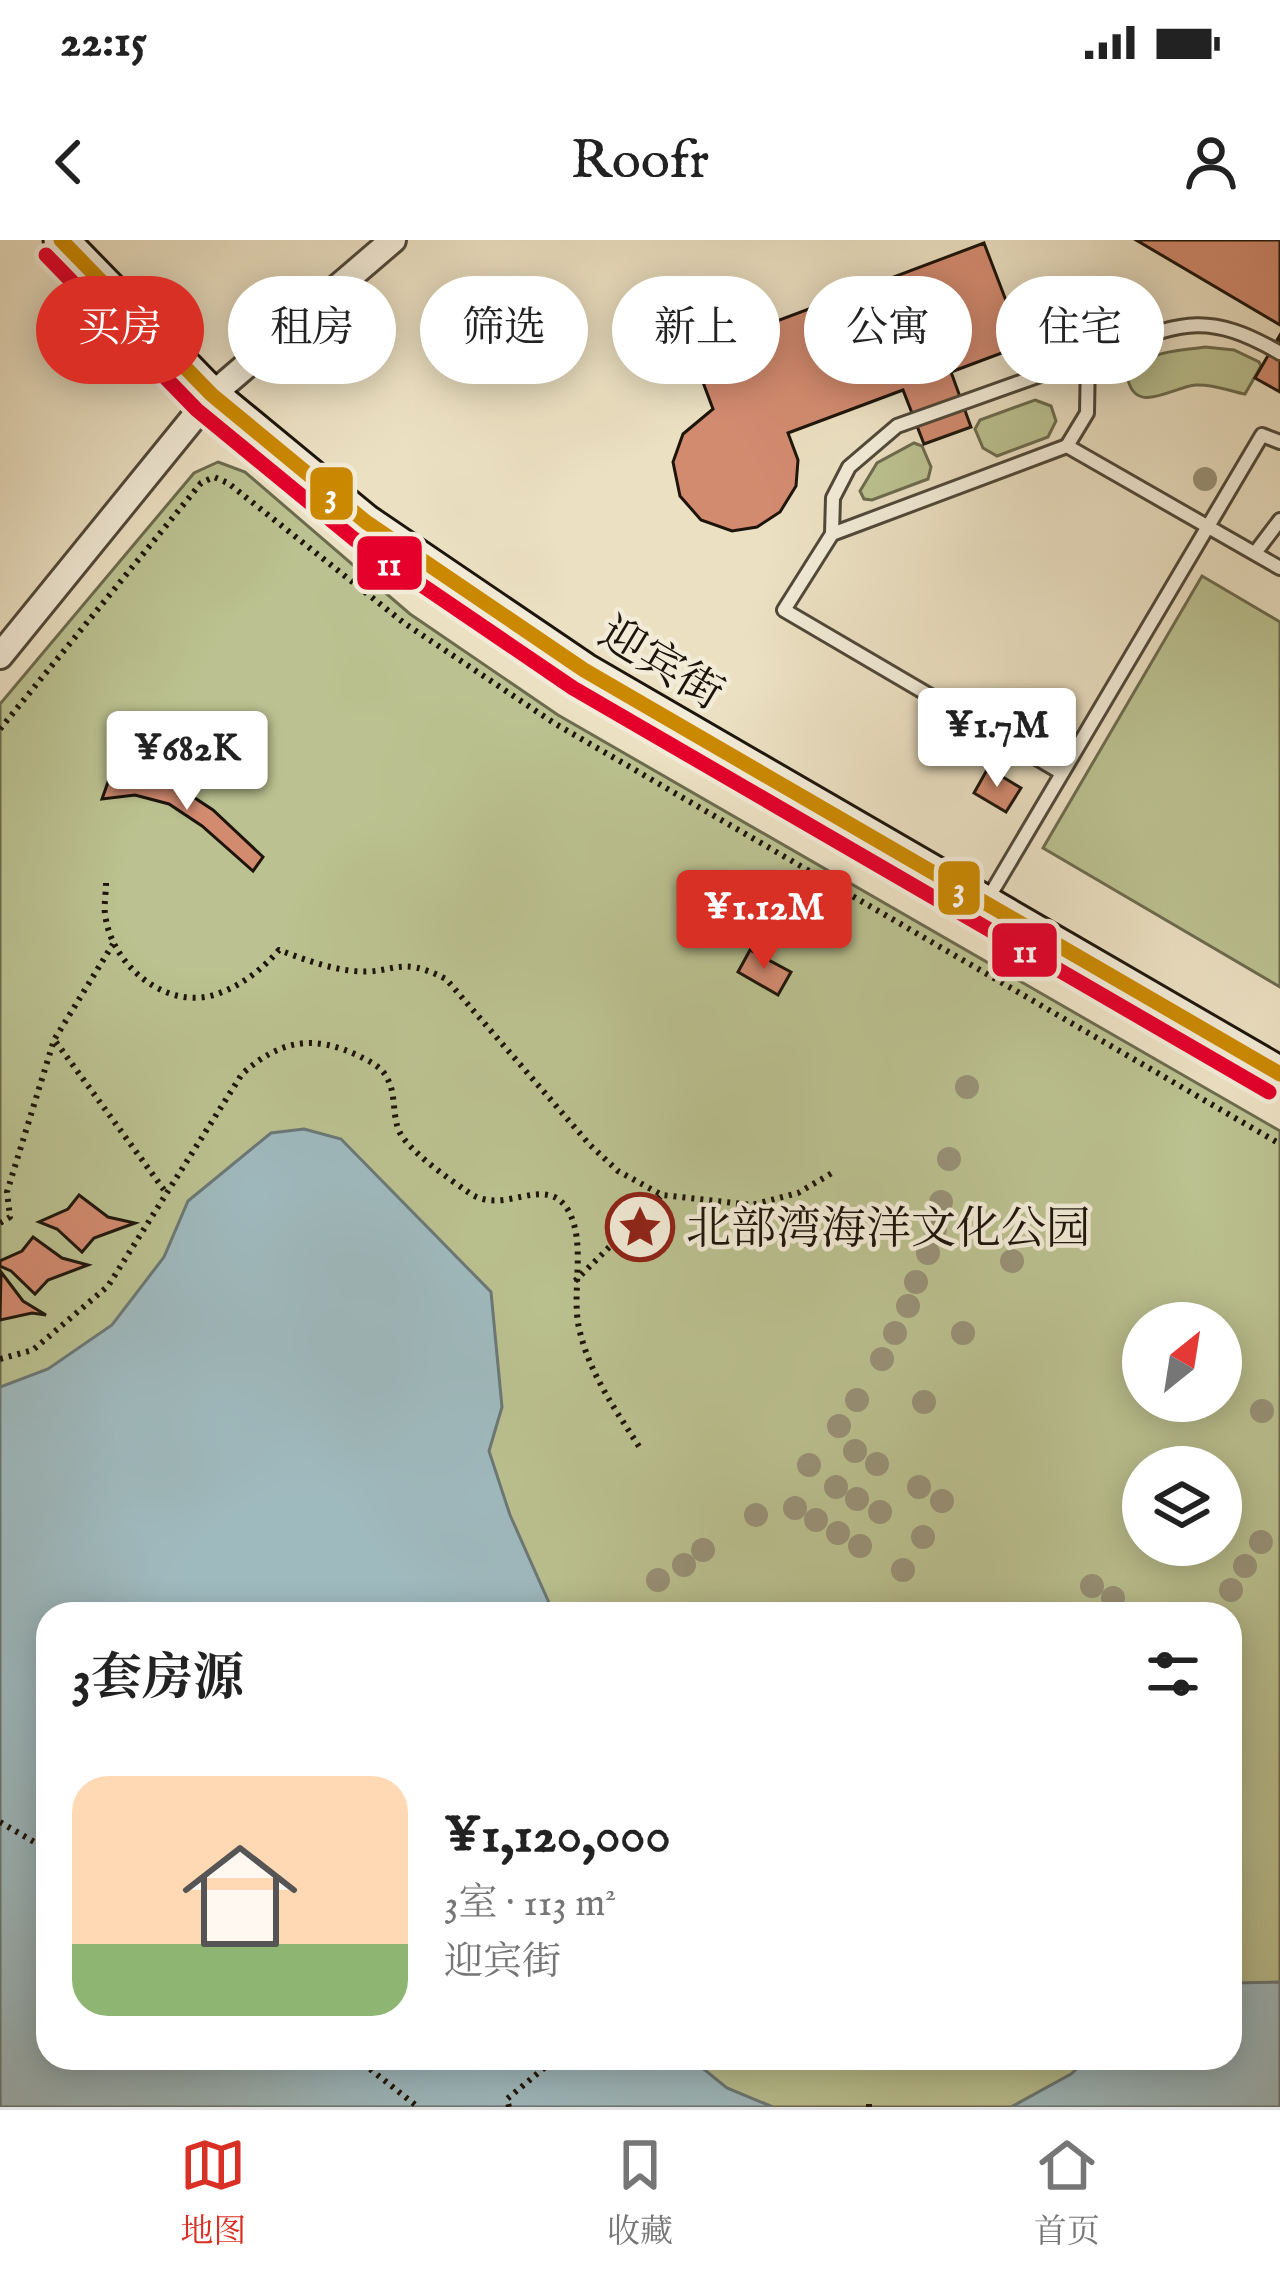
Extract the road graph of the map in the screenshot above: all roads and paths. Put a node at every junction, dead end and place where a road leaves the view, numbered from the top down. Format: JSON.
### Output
{"nodes":[{"id":1,"x":61,"y":240,"type":"edge"},
{"id":2,"x":393,"y":240,"type":"edge"},
{"id":3,"x":1164,"y":331,"type":"edge"},
{"id":4,"x":1280,"y":353,"type":"edge"},
{"id":5,"x":1015,"y":384,"type":"edge"},
{"id":6,"x":1088,"y":384,"type":"edge"},
{"id":7,"x":212,"y":394,"type":"junction"},
{"id":8,"x":1280,"y":442,"type":"edge"},
{"id":9,"x":1067,"y":446,"type":"junction"},
{"id":10,"x":1278,"y":521,"type":"edge"},
{"id":11,"x":1209,"y":526,"type":"junction"},
{"id":12,"x":832,"y":534,"type":"junction"},
{"id":13,"x":1256,"y":554,"type":"junction"},
{"id":14,"x":1280,"y":568,"type":"edge"},
{"id":15,"x":0,"y":656,"type":"edge"},
{"id":16,"x":0,"y":729,"type":"edge"},
{"id":17,"x":1062,"y":773,"type":"junction"},
{"id":18,"x":106,"y":883,"type":"dead end"},
{"id":19,"x":986,"y":903,"type":"junction"},
{"id":20,"x":113,"y":944,"type":"junction"},
{"id":21,"x":54,"y":1040,"type":"junction"},
{"id":22,"x":1280,"y":1074,"type":"edge"},
{"id":23,"x":1280,"y":1144,"type":"edge"},
{"id":24,"x":832,"y":1173,"type":"dead end"},
{"id":25,"x":167,"y":1194,"type":"junction"},
{"id":26,"x":662,"y":1195,"type":"junction"},
{"id":27,"x":0,"y":1223,"type":"edge"},
{"id":28,"x":574,"y":1281,"type":"junction"},
{"id":29,"x":0,"y":1358,"type":"edge"},
{"id":30,"x":642,"y":1451,"type":"dead end"},
{"id":31,"x":0,"y":1822,"type":"edge"},
{"id":32,"x":36,"y":1843,"type":"edge"},
{"id":33,"x":371,"y":2070,"type":"edge"},
{"id":34,"x":541,"y":2070,"type":"edge"},
{"id":35,"x":418,"y":2107,"type":"edge"},
{"id":36,"x":509,"y":2107,"type":"edge"}],
"edges":[{"from":1,"to":7,"type":"main road","name":"迎宾街"},
{"from":2,"to":7,"type":"street"},
{"from":3,"to":4,"type":"lane"},
{"from":5,"to":12,"type":"lane"},
{"from":6,"to":9,"type":"lane"},
{"from":7,"to":15,"type":"street"},
{"from":7,"to":19,"type":"main road","name":"迎宾街"},
{"from":8,"to":11,"type":"lane"},
{"from":9,"to":11,"type":"lane"},
{"from":9,"to":12,"type":"lane"},
{"from":10,"to":13,"type":"lane"},
{"from":11,"to":13,"type":"lane"},
{"from":11,"to":17,"type":"lane"},
{"from":12,"to":17,"type":"lane"},
{"from":13,"to":14,"type":"lane"},
{"from":16,"to":23,"type":"path"},
{"from":17,"to":19,"type":"lane"},
{"from":18,"to":20,"type":"path"},
{"from":19,"to":22,"type":"main road","name":"迎宾街"},
{"from":20,"to":21,"type":"path"},
{"from":20,"to":26,"type":"path"},
{"from":21,"to":25,"type":"path"},
{"from":21,"to":27,"type":"path"},
{"from":24,"to":26,"type":"path"},
{"from":25,"to":28,"type":"path"},
{"from":25,"to":29,"type":"path"},
{"from":26,"to":28,"type":"path"},
{"from":28,"to":30,"type":"path"},
{"from":31,"to":32,"type":"path"},
{"from":33,"to":35,"type":"path"},
{"from":34,"to":36,"type":"path"}]}
